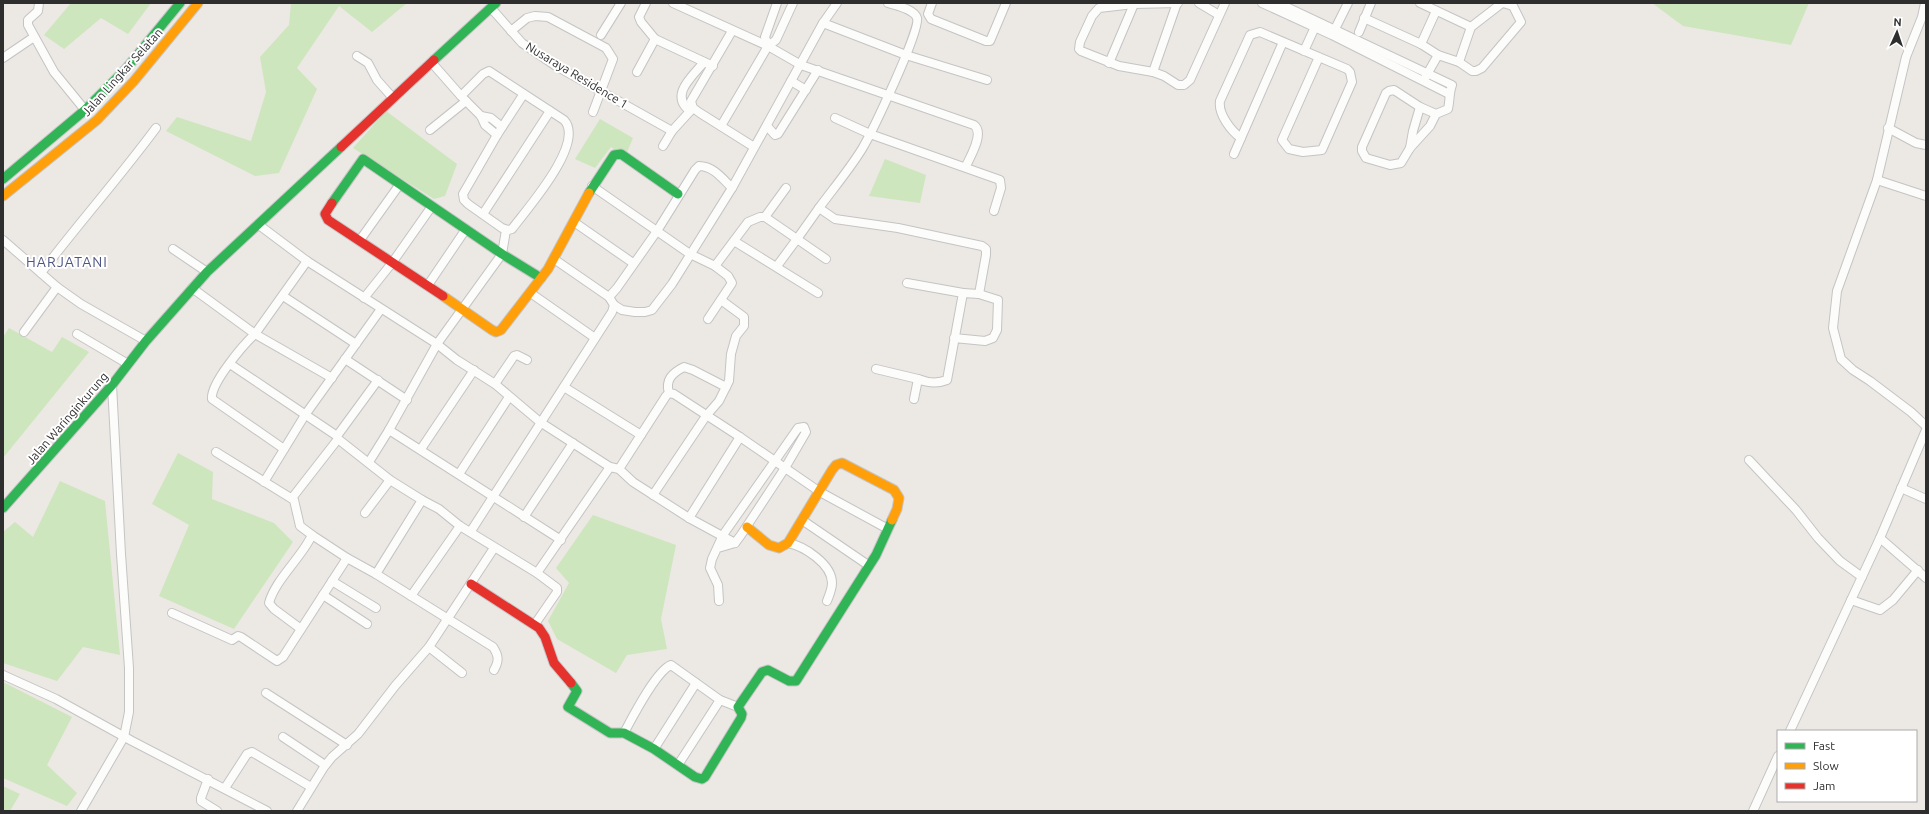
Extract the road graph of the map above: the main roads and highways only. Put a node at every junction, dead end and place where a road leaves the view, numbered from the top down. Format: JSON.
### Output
{"nodes":[{"id":1,"x":180,"y":3,"type":"edge"},
{"id":2,"x":198,"y":3,"type":"edge"},
{"id":3,"x":494,"y":6,"type":"edge"},
{"id":4,"x":3,"y":179,"type":"edge"},
{"id":5,"x":678,"y":194,"type":"road end"},
{"id":6,"x":3,"y":196,"type":"edge"},
{"id":7,"x":541,"y":278,"type":"junction"},
{"id":8,"x":3,"y":508,"type":"edge"},
{"id":9,"x":747,"y":527,"type":"road end"},
{"id":10,"x":471,"y":584,"type":"road end"}],
"edges":[{"from":1,"to":4,"type":"main road","name":"Jalan Lingkar Selatan"},
{"from":2,"to":6,"type":"main road","name":"Jalan Lingkar Selatan"},
{"from":3,"to":8,"type":"main road","name":"Jalan Waringinkurung"},
{"from":5,"to":7,"type":"main road"},
{"from":7,"to":7,"type":"main road"},
{"from":9,"to":10,"type":"main road"}]}
